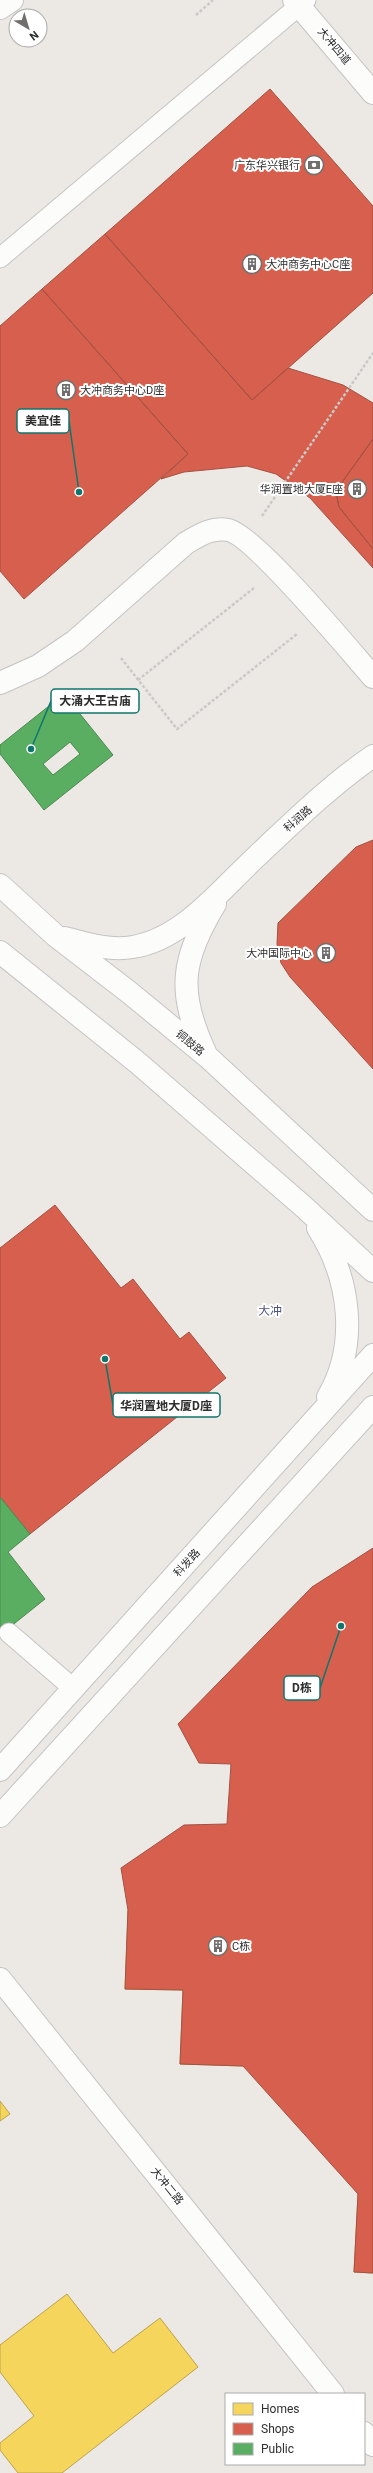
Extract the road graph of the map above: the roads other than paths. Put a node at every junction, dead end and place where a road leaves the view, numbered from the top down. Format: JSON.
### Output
{"nodes":[{"id":1,"x":12,"y":0,"type":"edge"},
{"id":2,"x":300,"y":2,"type":"edge"},
{"id":3,"x":0,"y":8,"type":"edge"},
{"id":4,"x":373,"y":93,"type":"edge"},
{"id":5,"x":0,"y":258,"type":"edge"},
{"id":6,"x":373,"y":677,"type":"edge"},
{"id":7,"x":0,"y":683,"type":"edge"},
{"id":8,"x":373,"y":756,"type":"edge"},
{"id":9,"x":0,"y":886,"type":"edge"},
{"id":10,"x":226,"y":886,"type":"junction"},
{"id":11,"x":56,"y":936,"type":"junction"},
{"id":12,"x":2,"y":957,"type":"edge"},
{"id":13,"x":208,"y":1058,"type":"junction"},
{"id":14,"x":341,"y":1180,"type":"junction"},
{"id":15,"x":373,"y":1194,"type":"edge"},
{"id":16,"x":304,"y":1207,"type":"junction"},
{"id":17,"x":373,"y":1210,"type":"edge"},
{"id":18,"x":373,"y":1271,"type":"edge"},
{"id":19,"x":373,"y":1355,"type":"edge"},
{"id":20,"x":373,"y":1407,"type":"edge"},
{"id":21,"x":366,"y":1419,"type":"edge"},
{"id":22,"x":313,"y":1422,"type":"junction"},
{"id":23,"x":9,"y":1634,"type":"dead end"},
{"id":24,"x":74,"y":1689,"type":"junction"},
{"id":25,"x":0,"y":1770,"type":"edge"},
{"id":26,"x":0,"y":1816,"type":"edge"},
{"id":27,"x":0,"y":1979,"type":"edge"},
{"id":28,"x":332,"y":2393,"type":"edge"},
{"id":29,"x":365,"y":2434,"type":"edge"},
{"id":30,"x":373,"y":2445,"type":"edge"}],
"edges":[{"from":1,"to":3,"type":"street"},
{"from":2,"to":4,"type":"street","name":"大冲四道"},
{"from":2,"to":5,"type":"lane"},
{"from":6,"to":7,"type":"street"},
{"from":8,"to":10,"type":"street","name":"科润路"},
{"from":9,"to":11,"type":"street","name":"铜鼓路"},
{"from":10,"to":11,"type":"street","name":"科润路"},
{"from":10,"to":13,"type":"street"},
{"from":11,"to":13,"type":"street","name":"铜鼓路"},
{"from":12,"to":16,"type":"street"},
{"from":13,"to":14,"type":"street","name":"铜鼓路"},
{"from":14,"to":15,"type":"street"},
{"from":14,"to":17,"type":"street","name":"铜鼓路"},
{"from":16,"to":18,"type":"street"},
{"from":16,"to":22,"type":"street"},
{"from":19,"to":22,"type":"street","name":"科发路"},
{"from":20,"to":21,"type":"street"},
{"from":21,"to":26,"type":"street"},
{"from":22,"to":24,"type":"street","name":"科发路"},
{"from":23,"to":24,"type":"lane"},
{"from":24,"to":25,"type":"street","name":"科发路"},
{"from":27,"to":28,"type":"street","name":"大冲二路"},
{"from":29,"to":30,"type":"street"}]}
